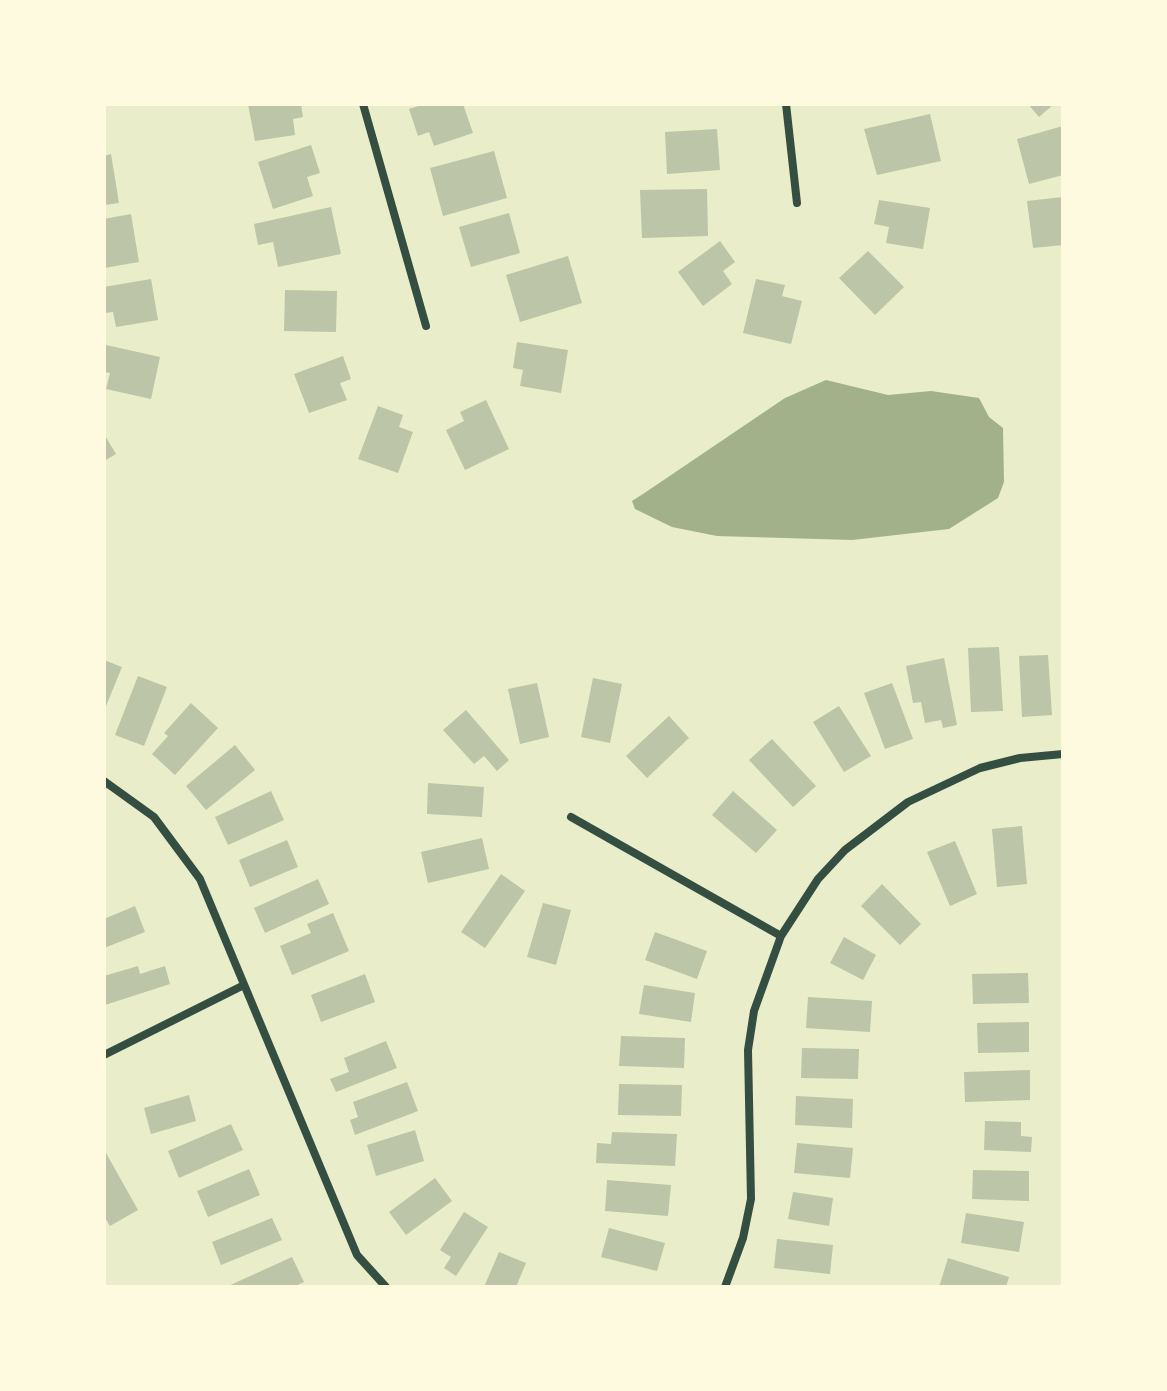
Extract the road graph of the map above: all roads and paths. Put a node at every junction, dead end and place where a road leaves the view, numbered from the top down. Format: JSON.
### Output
{"nodes":[{"id":1,"x":363,"y":104,"type":"edge"},
{"id":2,"x":786,"y":104,"type":"edge"},
{"id":3,"x":797,"y":203,"type":"dead end"},
{"id":4,"x":426,"y":326,"type":"dead end"},
{"id":5,"x":1063,"y":754,"type":"edge"},
{"id":6,"x":104,"y":781,"type":"edge"},
{"id":7,"x":571,"y":817,"type":"dead end"},
{"id":8,"x":781,"y":936,"type":"junction"},
{"id":9,"x":244,"y":985,"type":"junction"},
{"id":10,"x":104,"y":1055,"type":"edge"},
{"id":11,"x":386,"y":1287,"type":"edge"},
{"id":12,"x":725,"y":1287,"type":"edge"}],
"edges":[{"from":1,"to":4,"type":"street"},
{"from":2,"to":3,"type":"street"},
{"from":5,"to":8,"type":"street"},
{"from":6,"to":9,"type":"street"},
{"from":7,"to":8,"type":"street"},
{"from":8,"to":12,"type":"street"},
{"from":9,"to":10,"type":"street"},
{"from":9,"to":11,"type":"street"}]}
